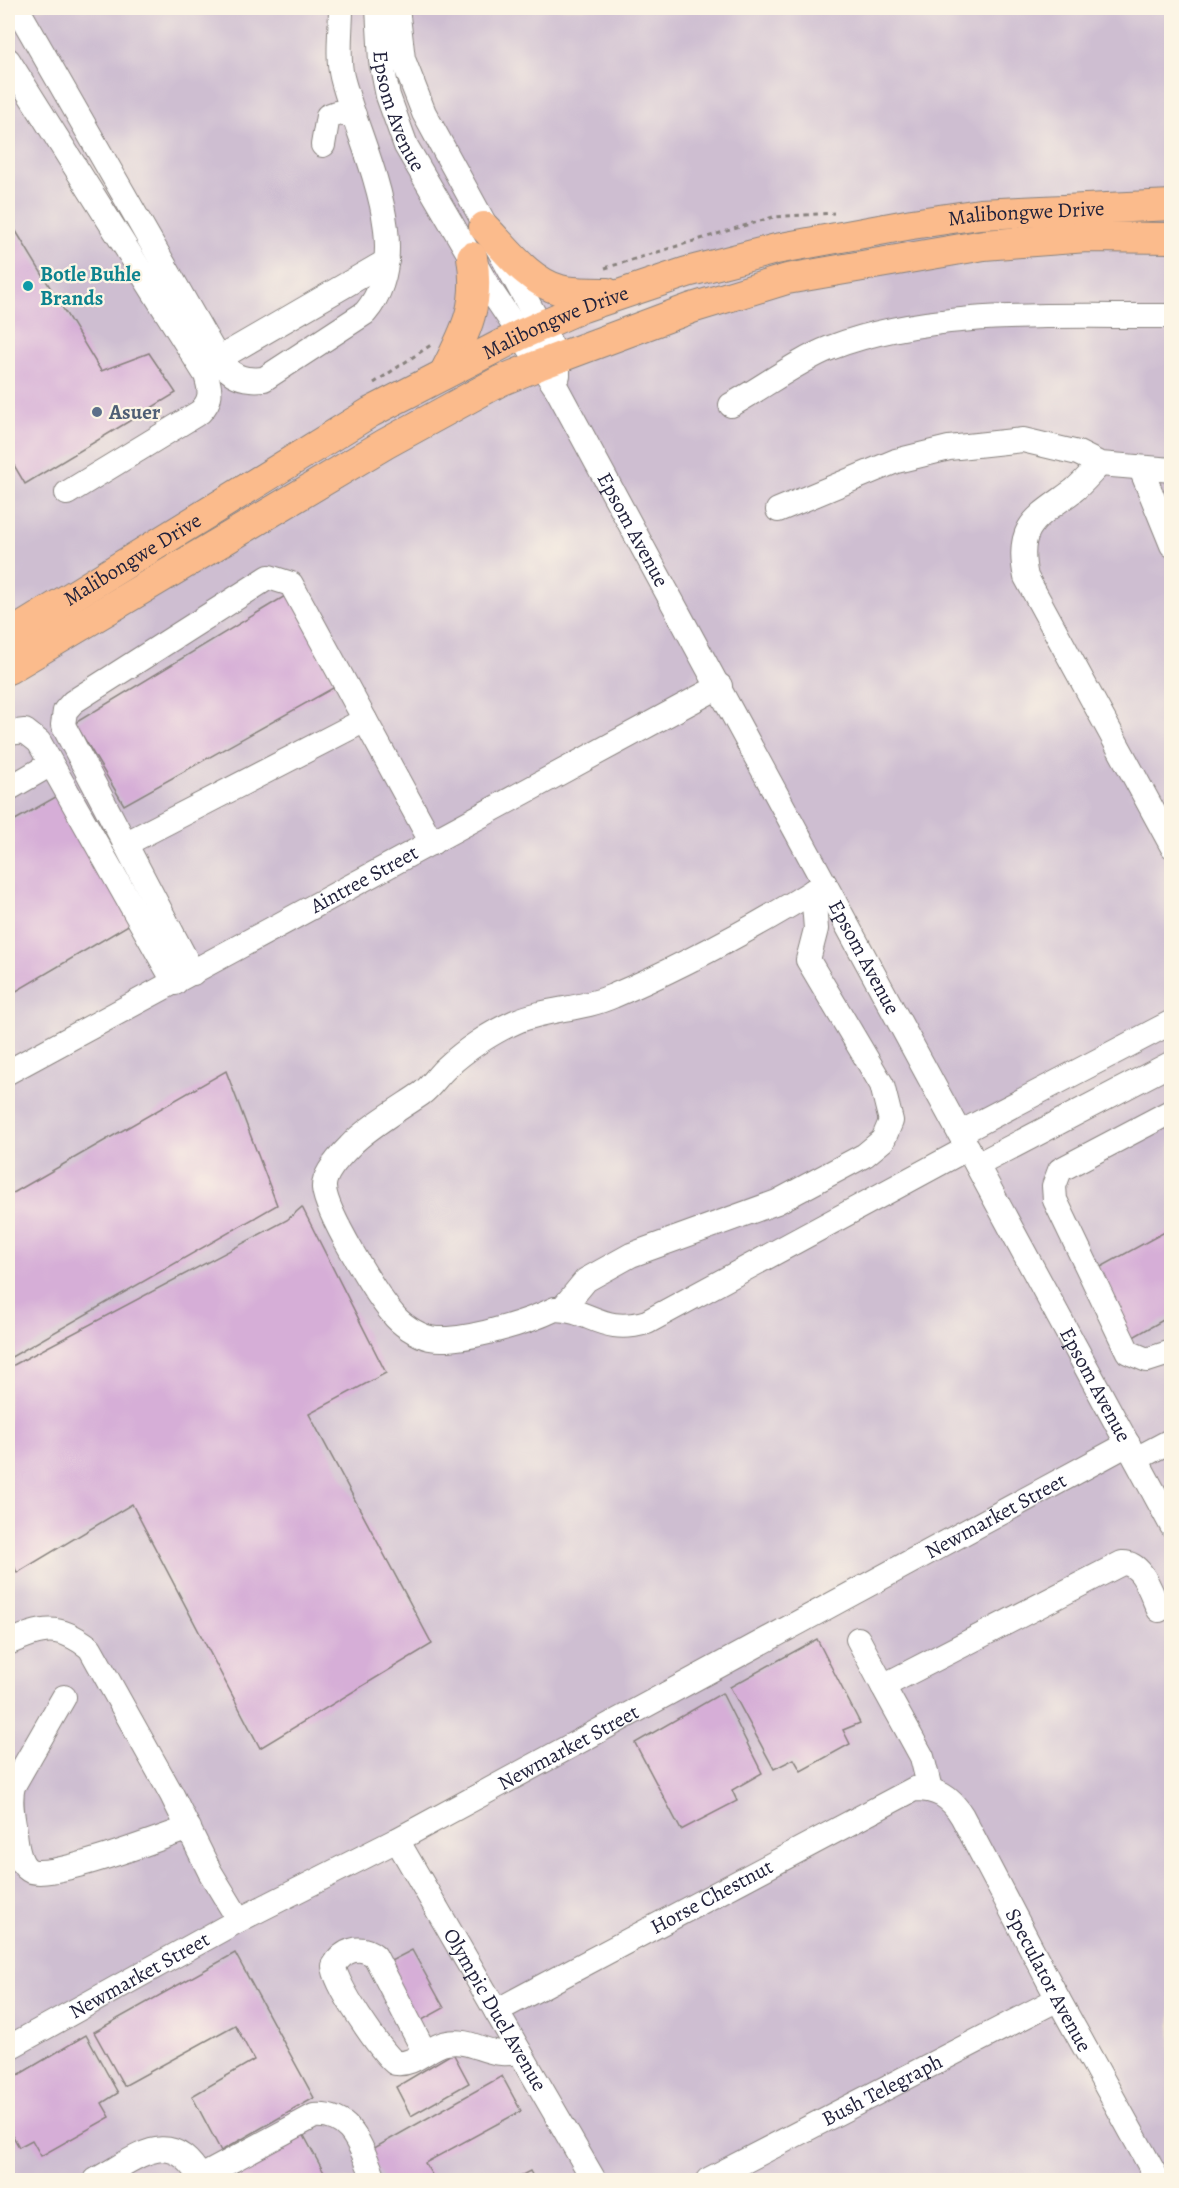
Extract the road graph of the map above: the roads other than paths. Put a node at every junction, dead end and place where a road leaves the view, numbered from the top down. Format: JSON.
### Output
{"nodes":[{"id":1,"x":17,"y":8,"type":"edge"},
{"id":2,"x":341,"y":8,"type":"edge"},
{"id":3,"x":378,"y":8,"type":"edge"},
{"id":4,"x":397,"y":8,"type":"edge"},
{"id":5,"x":8,"y":60,"type":"edge"},
{"id":6,"x":354,"y":115,"type":"junction"},
{"id":7,"x":323,"y":145,"type":"dead end"},
{"id":8,"x":1172,"y":205,"type":"edge"},
{"id":9,"x":484,"y":226,"type":"junction"},
{"id":10,"x":1172,"y":238,"type":"edge"},
{"id":11,"x":472,"y":257,"type":"junction"},
{"id":12,"x":387,"y":261,"type":"junction"},
{"id":13,"x":622,"y":294,"type":"junction"},
{"id":14,"x":1172,"y":316,"type":"edge"},
{"id":15,"x":530,"y":330,"type":"junction"},
{"id":16,"x":218,"y":359,"type":"junction"},
{"id":17,"x":548,"y":362,"type":"junction"},
{"id":18,"x":444,"y":374,"type":"junction"},
{"id":19,"x":731,"y":405,"type":"dead end"},
{"id":20,"x":1100,"y":464,"type":"junction"},
{"id":21,"x":1141,"y":469,"type":"junction"},
{"id":22,"x":1172,"y":470,"type":"edge"},
{"id":23,"x":67,"y":493,"type":"dead end"},
{"id":24,"x":778,"y":510,"type":"dead end"},
{"id":25,"x":1172,"y":545,"type":"edge"},
{"id":26,"x":8,"y":636,"type":"edge"},
{"id":27,"x":8,"y":669,"type":"edge"},
{"id":28,"x":720,"y":686,"type":"junction"},
{"id":29,"x":365,"y":720,"type":"junction"},
{"id":30,"x":8,"y":733,"type":"edge"},
{"id":31,"x":51,"y":764,"type":"junction"},
{"id":32,"x":8,"y":789,"type":"edge"},
{"id":33,"x":432,"y":843,"type":"junction"},
{"id":34,"x":125,"y":844,"type":"junction"},
{"id":35,"x":1172,"y":846,"type":"edge"},
{"id":36,"x":819,"y":887,"type":"junction"},
{"id":37,"x":184,"y":978,"type":"junction"},
{"id":38,"x":1172,"y":1022,"type":"edge"},
{"id":39,"x":1172,"y":1063,"type":"edge"},
{"id":40,"x":8,"y":1072,"type":"edge"},
{"id":41,"x":1172,"y":1111,"type":"edge"},
{"id":42,"x":968,"y":1149,"type":"junction"},
{"id":43,"x":562,"y":1309,"type":"junction"},
{"id":44,"x":1172,"y":1352,"type":"edge"},
{"id":45,"x":1172,"y":1440,"type":"edge"},
{"id":46,"x":1132,"y":1451,"type":"junction"},
{"id":47,"x":1172,"y":1526,"type":"edge"},
{"id":48,"x":1159,"y":1610,"type":"dead end"},
{"id":49,"x":858,"y":1639,"type":"dead end"},
{"id":50,"x":8,"y":1643,"type":"edge"},
{"id":51,"x":883,"y":1686,"type":"junction"},
{"id":52,"x":63,"y":1697,"type":"dead end"},
{"id":53,"x":930,"y":1789,"type":"junction"},
{"id":54,"x":189,"y":1828,"type":"junction"},
{"id":55,"x":397,"y":1840,"type":"junction"},
{"id":56,"x":239,"y":1920,"type":"junction"},
{"id":57,"x":1058,"y":1999,"type":"junction"},
{"id":58,"x":496,"y":2011,"type":"junction"},
{"id":59,"x":8,"y":2048,"type":"edge"},
{"id":60,"x":519,"y":2051,"type":"junction"},
{"id":61,"x":425,"y":2053,"type":"junction"},
{"id":62,"x":202,"y":2179,"type":"edge"},
{"id":63,"x":96,"y":2181,"type":"edge"},
{"id":64,"x":375,"y":2181,"type":"edge"},
{"id":65,"x":594,"y":2181,"type":"edge"},
{"id":66,"x":708,"y":2181,"type":"edge"},
{"id":67,"x":1158,"y":2181,"type":"edge"}],
"edges":[{"from":1,"to":16,"type":"street"},
{"from":2,"to":6,"type":"street"},
{"from":3,"to":11,"type":"street","name":"Epsom Avenue"},
{"from":4,"to":9,"type":"street","name":"Epsom Avenue"},
{"from":5,"to":23,"type":"street"},
{"from":6,"to":7,"type":"street"},
{"from":6,"to":12,"type":"street"},
{"from":8,"to":13,"type":"main road","name":"Malibongwe Drive"},
{"from":9,"to":13,"type":"main road"},
{"from":9,"to":15,"type":"street","name":"Epsom Avenue"},
{"from":10,"to":17,"type":"main road","name":"Malibongwe Drive"},
{"from":11,"to":15,"type":"street","name":"Epsom Avenue"},
{"from":11,"to":18,"type":"main road"},
{"from":12,"to":16,"type":"street"},
{"from":12,"to":16,"type":"street"},
{"from":13,"to":15,"type":"main road","name":"Malibongwe Drive"},
{"from":14,"to":19,"type":"street"},
{"from":15,"to":17,"type":"street","name":"Epsom Avenue"},
{"from":15,"to":18,"type":"main road","name":"Malibongwe Drive"},
{"from":17,"to":27,"type":"main road","name":"Malibongwe Drive"},
{"from":17,"to":28,"type":"street","name":"Epsom Avenue"},
{"from":18,"to":26,"type":"main road","name":"Malibongwe Drive"},
{"from":20,"to":21,"type":"street"},
{"from":20,"to":24,"type":"street"},
{"from":20,"to":35,"type":"street"},
{"from":21,"to":22,"type":"street"},
{"from":21,"to":25,"type":"street"},
{"from":28,"to":33,"type":"street","name":"Aintree Street"},
{"from":28,"to":36,"type":"street","name":"Epsom Avenue"},
{"from":29,"to":33,"type":"street"},
{"from":29,"to":34,"type":"street"},
{"from":29,"to":34,"type":"street"},
{"from":30,"to":31,"type":"street"},
{"from":31,"to":32,"type":"street"},
{"from":31,"to":37,"type":"street"},
{"from":33,"to":37,"type":"street","name":"Aintree Street"},
{"from":34,"to":37,"type":"street"},
{"from":36,"to":42,"type":"street","name":"Epsom Avenue"},
{"from":36,"to":43,"type":"street"},
{"from":36,"to":43,"type":"street"},
{"from":37,"to":40,"type":"street","name":"Aintree Street"},
{"from":38,"to":42,"type":"street"},
{"from":39,"to":42,"type":"street"},
{"from":41,"to":44,"type":"street"},
{"from":42,"to":43,"type":"street"},
{"from":42,"to":46,"type":"street","name":"Epsom Avenue"},
{"from":45,"to":46,"type":"street","name":"Newmarket Street"},
{"from":46,"to":47,"type":"street","name":"Epsom Avenue"},
{"from":46,"to":55,"type":"street","name":"Newmarket Street"},
{"from":48,"to":51,"type":"street"},
{"from":49,"to":51,"type":"street"},
{"from":50,"to":54,"type":"street"},
{"from":51,"to":53,"type":"street"},
{"from":52,"to":54,"type":"street"},
{"from":53,"to":57,"type":"street","name":"Speculator Avenue"},
{"from":53,"to":58,"type":"street","name":"Horse Chestnut"},
{"from":54,"to":56,"type":"street"},
{"from":55,"to":56,"type":"street","name":"Newmarket Street"},
{"from":55,"to":58,"type":"street","name":"Olympic Duel Avenue"},
{"from":56,"to":59,"type":"street","name":"Newmarket Street"},
{"from":57,"to":66,"type":"street","name":"Bush Telegraph"},
{"from":57,"to":67,"type":"street","name":"Speculator Avenue"},
{"from":58,"to":60,"type":"street","name":"Olympic Duel Avenue"},
{"from":60,"to":61,"type":"street"},
{"from":60,"to":65,"type":"street","name":"Olympic Duel Avenue"},
{"from":61,"to":61,"type":"street"},
{"from":62,"to":63,"type":"street"},
{"from":62,"to":64,"type":"street"}]}
